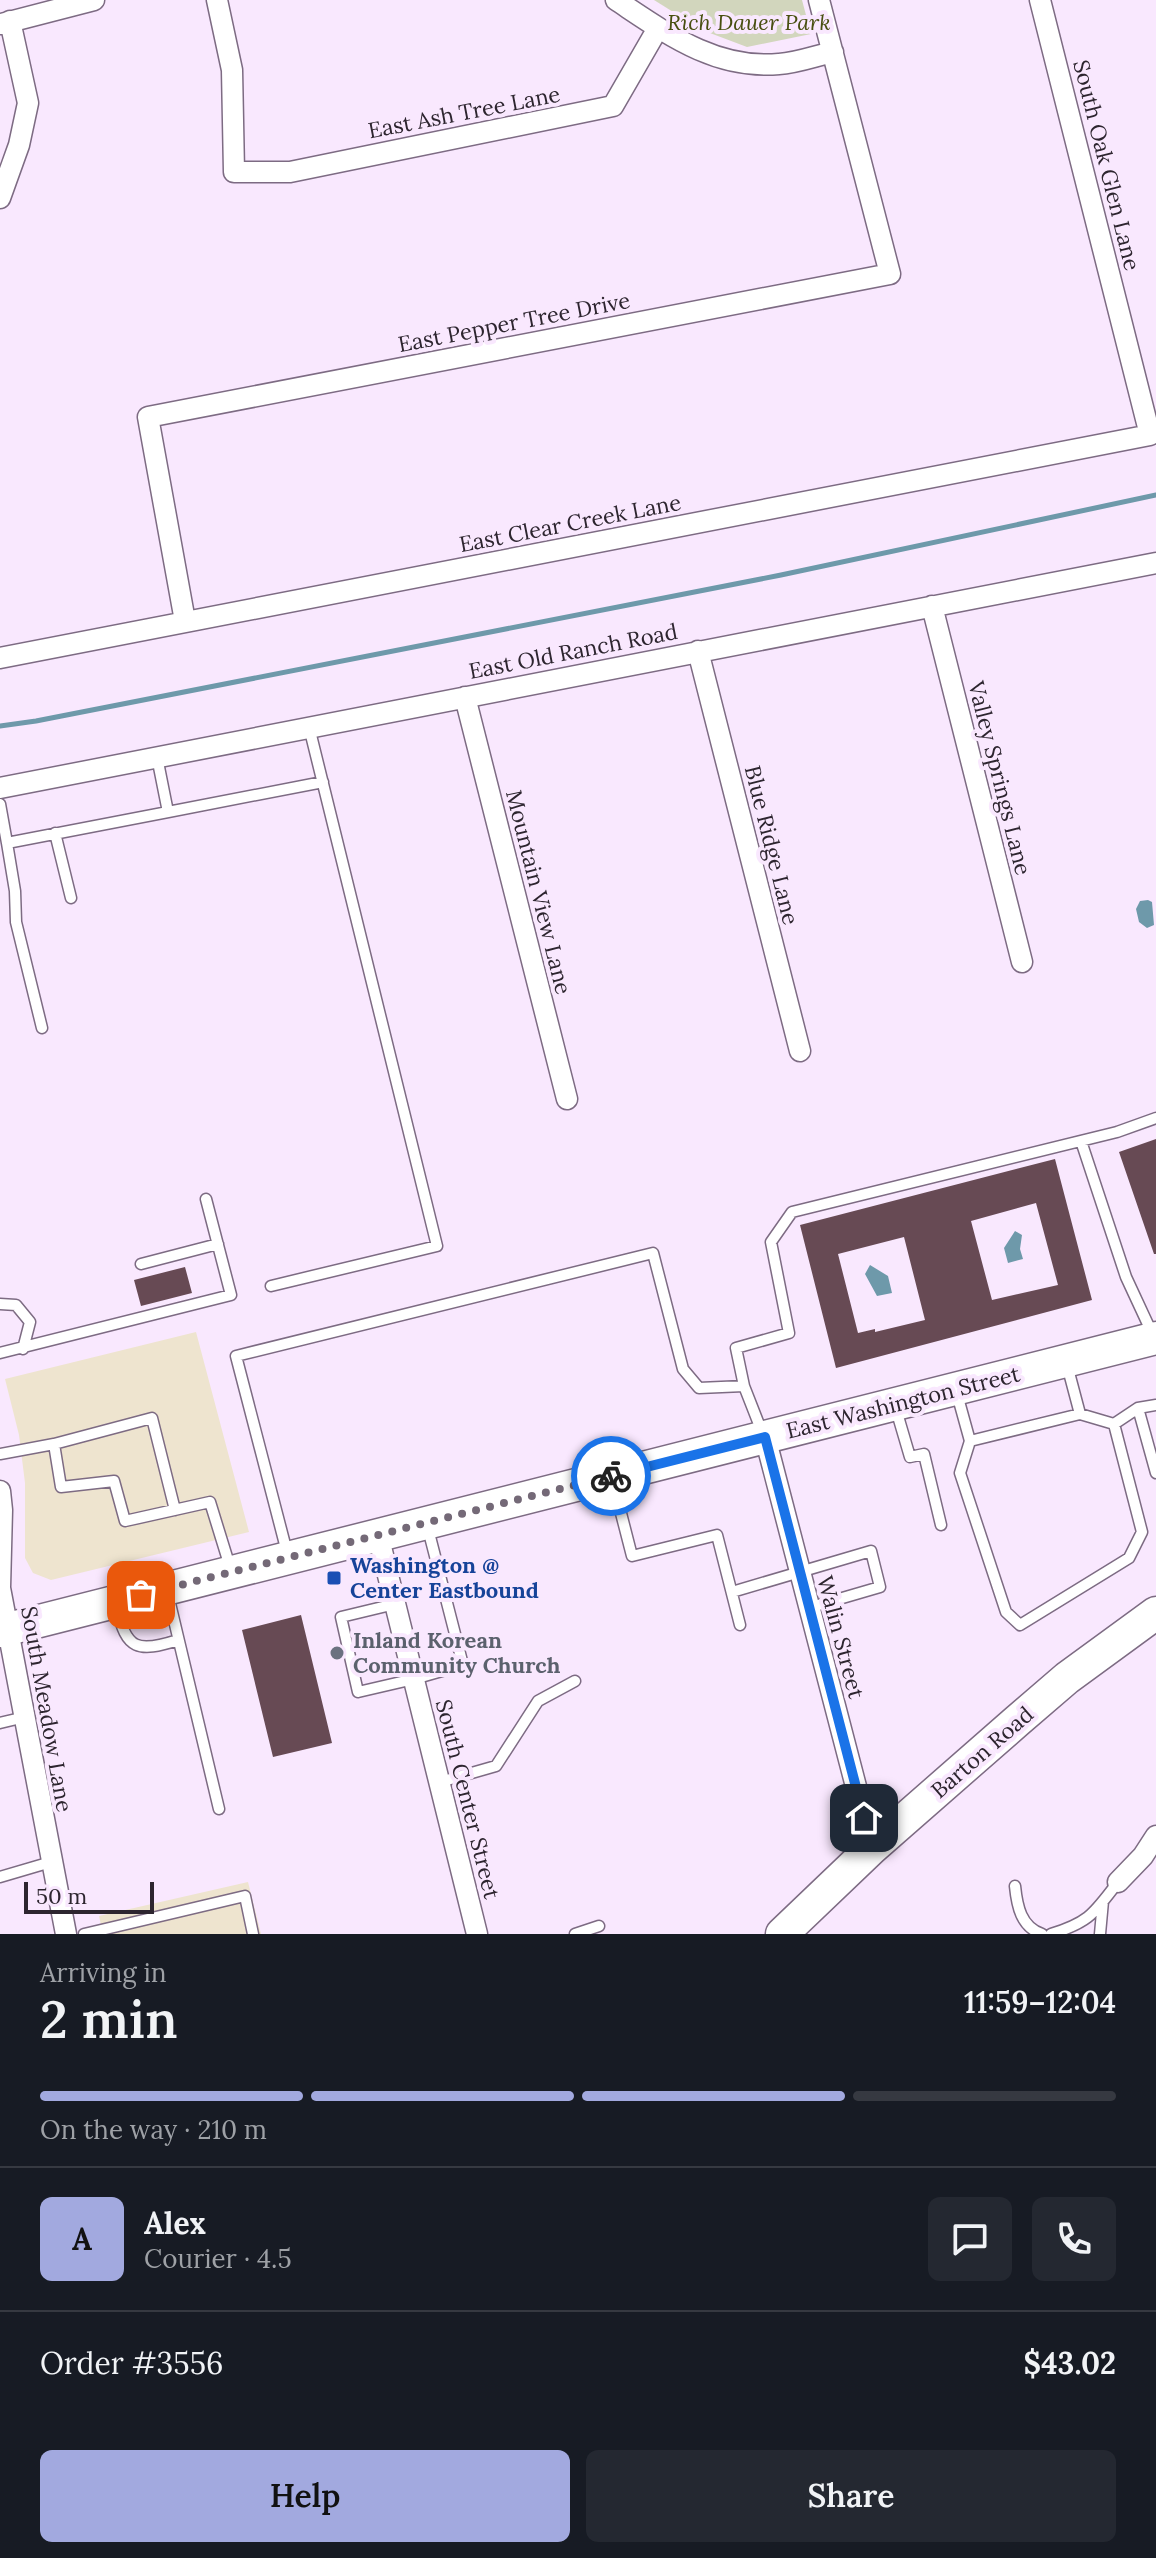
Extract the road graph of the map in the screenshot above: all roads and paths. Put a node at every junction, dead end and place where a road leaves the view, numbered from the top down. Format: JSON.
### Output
{"nodes":[{"id":1,"x":94,"y":0,"type":"edge"},
{"id":2,"x":217,"y":0,"type":"edge"},
{"id":3,"x":616,"y":0,"type":"edge"},
{"id":4,"x":819,"y":0,"type":"edge"},
{"id":5,"x":1040,"y":0,"type":"edge"},
{"id":6,"x":5,"y":22,"type":"edge"},
{"id":7,"x":658,"y":28,"type":"junction"},
{"id":8,"x":833,"y":52,"type":"junction"},
{"id":9,"x":0,"y":198,"type":"edge"},
{"id":10,"x":1150,"y":435,"type":"joint"},
{"id":11,"x":1156,"y":563,"type":"edge"},
{"id":12,"x":932,"y":606,"type":"junction"},
{"id":13,"x":185,"y":621,"type":"junction"},
{"id":14,"x":698,"y":651,"type":"junction"},
{"id":15,"x":0,"y":658,"type":"edge"},
{"id":16,"x":465,"y":697,"type":"junction"},
{"id":17,"x":309,"y":727,"type":"junction"},
{"id":18,"x":157,"y":757,"type":"junction"},
{"id":19,"x":323,"y":782,"type":"junction"},
{"id":20,"x":0,"y":788,"type":"edge"},
{"id":21,"x":0,"y":804,"type":"edge"},
{"id":22,"x":168,"y":812,"type":"junction"},
{"id":23,"x":55,"y":833,"type":"junction"},
{"id":24,"x":7,"y":843,"type":"junction"},
{"id":25,"x":71,"y":898,"type":"dead end"},
{"id":26,"x":1022,"y":962,"type":"dead end"},
{"id":27,"x":42,"y":1028,"type":"dead end"},
{"id":28,"x":800,"y":1051,"type":"dead end"},
{"id":29,"x":567,"y":1099,"type":"dead end"},
{"id":30,"x":1156,"y":1118,"type":"edge"},
{"id":31,"x":1081,"y":1141,"type":"junction"},
{"id":32,"x":206,"y":1199,"type":"dead end"},
{"id":33,"x":218,"y":1244,"type":"junction"},
{"id":34,"x":141,"y":1264,"type":"dead end"},
{"id":35,"x":271,"y":1286,"type":"dead end"},
{"id":36,"x":0,"y":1304,"type":"edge"},
{"id":37,"x":1155,"y":1338,"type":"edge"},
{"id":38,"x":23,"y":1349,"type":"junction"},
{"id":39,"x":0,"y":1353,"type":"edge"},
{"id":40,"x":1066,"y":1362,"type":"junction"},
{"id":41,"x":744,"y":1386,"type":"junction"},
{"id":42,"x":956,"y":1389,"type":"junction"},
{"id":43,"x":895,"y":1404,"type":"junction"},
{"id":44,"x":1156,"y":1405,"type":"edge"},
{"id":45,"x":1138,"y":1408,"type":"junction"},
{"id":46,"x":1080,"y":1414,"type":"junction"},
{"id":47,"x":1114,"y":1424,"type":"junction"},
{"id":48,"x":765,"y":1437,"type":"junction"},
{"id":49,"x":970,"y":1441,"type":"junction"},
{"id":50,"x":54,"y":1444,"type":"junction"},
{"id":51,"x":0,"y":1454,"type":"edge"},
{"id":52,"x":1156,"y":1473,"type":"edge"},
{"id":53,"x":611,"y":1476,"type":"junction"},
{"id":54,"x":0,"y":1491,"type":"edge"},
{"id":55,"x":175,"y":1510,"type":"junction"},
{"id":56,"x":427,"y":1523,"type":"junction"},
{"id":57,"x":941,"y":1525,"type":"dead end"},
{"id":58,"x":378,"y":1535,"type":"junction"},
{"id":59,"x":289,"y":1558,"type":"junction"},
{"id":60,"x":232,"y":1572,"type":"junction"},
{"id":61,"x":799,"y":1573,"type":"junction"},
{"id":62,"x":166,"y":1589,"type":"junction"},
{"id":63,"x":732,"y":1592,"type":"junction"},
{"id":64,"x":115,"y":1602,"type":"junction"},
{"id":65,"x":395,"y":1604,"type":"junction"},
{"id":66,"x":808,"y":1608,"type":"junction"},
{"id":67,"x":1156,"y":1613,"type":"edge"},
{"id":68,"x":740,"y":1625,"type":"dead end"},
{"id":69,"x":4,"y":1630,"type":"edge"},
{"id":70,"x":178,"y":1640,"type":"junction"},
{"id":71,"x":414,"y":1679,"type":"junction"},
{"id":72,"x":575,"y":1681,"type":"dead end"},
{"id":73,"x":26,"y":1717,"type":"junction"},
{"id":74,"x":0,"y":1723,"type":"edge"},
{"id":75,"x":440,"y":1782,"type":"junction"},
{"id":76,"x":219,"y":1809,"type":"dead end"},
{"id":77,"x":1156,"y":1836,"type":"edge"},
{"id":78,"x":872,"y":1848,"type":"junction"},
{"id":79,"x":51,"y":1862,"type":"junction"},
{"id":80,"x":0,"y":1877,"type":"edge"},
{"id":81,"x":1118,"y":1882,"type":"joint"},
{"id":82,"x":1015,"y":1886,"type":"dead end"},
{"id":83,"x":1103,"y":1901,"type":"junction"},
{"id":84,"x":599,"y":1926,"type":"dead end"},
{"id":85,"x":66,"y":1934,"type":"edge"},
{"id":86,"x":84,"y":1934,"type":"edge"},
{"id":87,"x":253,"y":1934,"type":"edge"},
{"id":88,"x":477,"y":1934,"type":"edge"},
{"id":89,"x":575,"y":1934,"type":"edge"},
{"id":90,"x":782,"y":1934,"type":"edge"},
{"id":91,"x":1042,"y":1934,"type":"edge"},
{"id":92,"x":1051,"y":1934,"type":"edge"},
{"id":93,"x":1100,"y":1934,"type":"edge"}],
"edges":[{"from":1,"to":6,"type":"street"},
{"from":2,"to":7,"type":"street","name":"East Ash Tree Lane"},
{"from":3,"to":7,"type":"street"},
{"from":4,"to":8,"type":"street"},
{"from":5,"to":10,"type":"street","name":"South Oak Glen Lane"},
{"from":6,"to":9,"type":"street"},
{"from":7,"to":8,"type":"street"},
{"from":8,"to":13,"type":"street","name":"East Pepper Tree Drive"},
{"from":10,"to":13,"type":"street","name":"East Clear Creek Lane"},
{"from":11,"to":12,"type":"street","name":"East Old Ranch Road"},
{"from":12,"to":14,"type":"street","name":"East Old Ranch Road"},
{"from":12,"to":26,"type":"street","name":"Valley Springs Lane"},
{"from":13,"to":15,"type":"street","name":"East Clear Creek Lane"},
{"from":14,"to":16,"type":"street","name":"East Old Ranch Road"},
{"from":14,"to":28,"type":"street","name":"Blue Ridge Lane"},
{"from":16,"to":17,"type":"street","name":"East Old Ranch Road"},
{"from":16,"to":29,"type":"street","name":"Mountain View Lane"},
{"from":17,"to":18,"type":"street","name":"East Old Ranch Road"},
{"from":17,"to":19,"type":"lane"},
{"from":18,"to":20,"type":"street","name":"East Old Ranch Road"},
{"from":18,"to":22,"type":"lane"},
{"from":19,"to":22,"type":"lane"},
{"from":19,"to":35,"type":"lane"},
{"from":21,"to":24,"type":"lane"},
{"from":22,"to":23,"type":"lane"},
{"from":23,"to":24,"type":"lane"},
{"from":23,"to":25,"type":"lane"},
{"from":24,"to":27,"type":"lane"},
{"from":30,"to":31,"type":"lane"},
{"from":31,"to":37,"type":"lane"},
{"from":31,"to":41,"type":"lane"},
{"from":32,"to":33,"type":"lane"},
{"from":33,"to":34,"type":"lane"},
{"from":33,"to":38,"type":"lane"},
{"from":36,"to":38,"type":"lane"},
{"from":37,"to":40,"type":"main road","name":"East Washington Street"},
{"from":38,"to":39,"type":"lane"},
{"from":40,"to":42,"type":"main road","name":"East Washington Street"},
{"from":40,"to":46,"type":"lane"},
{"from":41,"to":48,"type":"lane"},
{"from":41,"to":59,"type":"lane"},
{"from":42,"to":43,"type":"main road","name":"East Washington Street"},
{"from":42,"to":49,"type":"lane"},
{"from":43,"to":48,"type":"main road","name":"East Washington Street"},
{"from":43,"to":57,"type":"lane"},
{"from":44,"to":45,"type":"lane"},
{"from":45,"to":47,"type":"lane"},
{"from":45,"to":52,"type":"lane"},
{"from":46,"to":47,"type":"lane"},
{"from":46,"to":49,"type":"lane"},
{"from":47,"to":49,"type":"lane"},
{"from":48,"to":53,"type":"main road","name":"East Washington Street"},
{"from":48,"to":61,"type":"street","name":"Walin Street"},
{"from":50,"to":51,"type":"lane"},
{"from":50,"to":55,"type":"lane"},
{"from":50,"to":55,"type":"lane"},
{"from":53,"to":56,"type":"main road","name":"East Washington Street"},
{"from":53,"to":63,"type":"lane"},
{"from":54,"to":69,"type":"street","name":"South Meadow Lane"},
{"from":55,"to":60,"type":"lane"},
{"from":56,"to":58,"type":"main road","name":"East Washington Street"},
{"from":56,"to":71,"type":"lane"},
{"from":58,"to":59,"type":"main road","name":"East Washington Street"},
{"from":58,"to":65,"type":"street","name":"South Center Street"},
{"from":59,"to":60,"type":"main road","name":"East Washington Street"},
{"from":60,"to":62,"type":"main road","name":"East Washington Street"},
{"from":61,"to":63,"type":"lane"},
{"from":61,"to":66,"type":"street","name":"Walin Street"},
{"from":61,"to":66,"type":"lane"},
{"from":62,"to":64,"type":"main road","name":"East Washington Street"},
{"from":62,"to":70,"type":"lane"},
{"from":63,"to":68,"type":"lane"},
{"from":64,"to":69,"type":"main road","name":"East Washington Street"},
{"from":64,"to":70,"type":"lane"},
{"from":65,"to":71,"type":"street","name":"South Center Street"},
{"from":65,"to":71,"type":"lane"},
{"from":66,"to":78,"type":"street","name":"Walin Street"},
{"from":67,"to":78,"type":"main road","name":"Barton Road"},
{"from":69,"to":73,"type":"street","name":"South Meadow Lane"},
{"from":70,"to":76,"type":"lane"},
{"from":71,"to":75,"type":"street","name":"South Center Street"},
{"from":72,"to":75,"type":"lane"},
{"from":73,"to":74,"type":"lane"},
{"from":73,"to":79,"type":"street","name":"South Meadow Lane"},
{"from":75,"to":88,"type":"street","name":"South Center Street"},
{"from":77,"to":81,"type":"street"},
{"from":78,"to":90,"type":"main road","name":"Barton Road"},
{"from":79,"to":80,"type":"lane"},
{"from":79,"to":85,"type":"street","name":"South Meadow Lane"},
{"from":81,"to":83,"type":"lane"},
{"from":82,"to":91,"type":"lane"},
{"from":83,"to":92,"type":"lane"},
{"from":83,"to":93,"type":"lane"},
{"from":84,"to":89,"type":"lane"},
{"from":86,"to":87,"type":"lane"}]}
